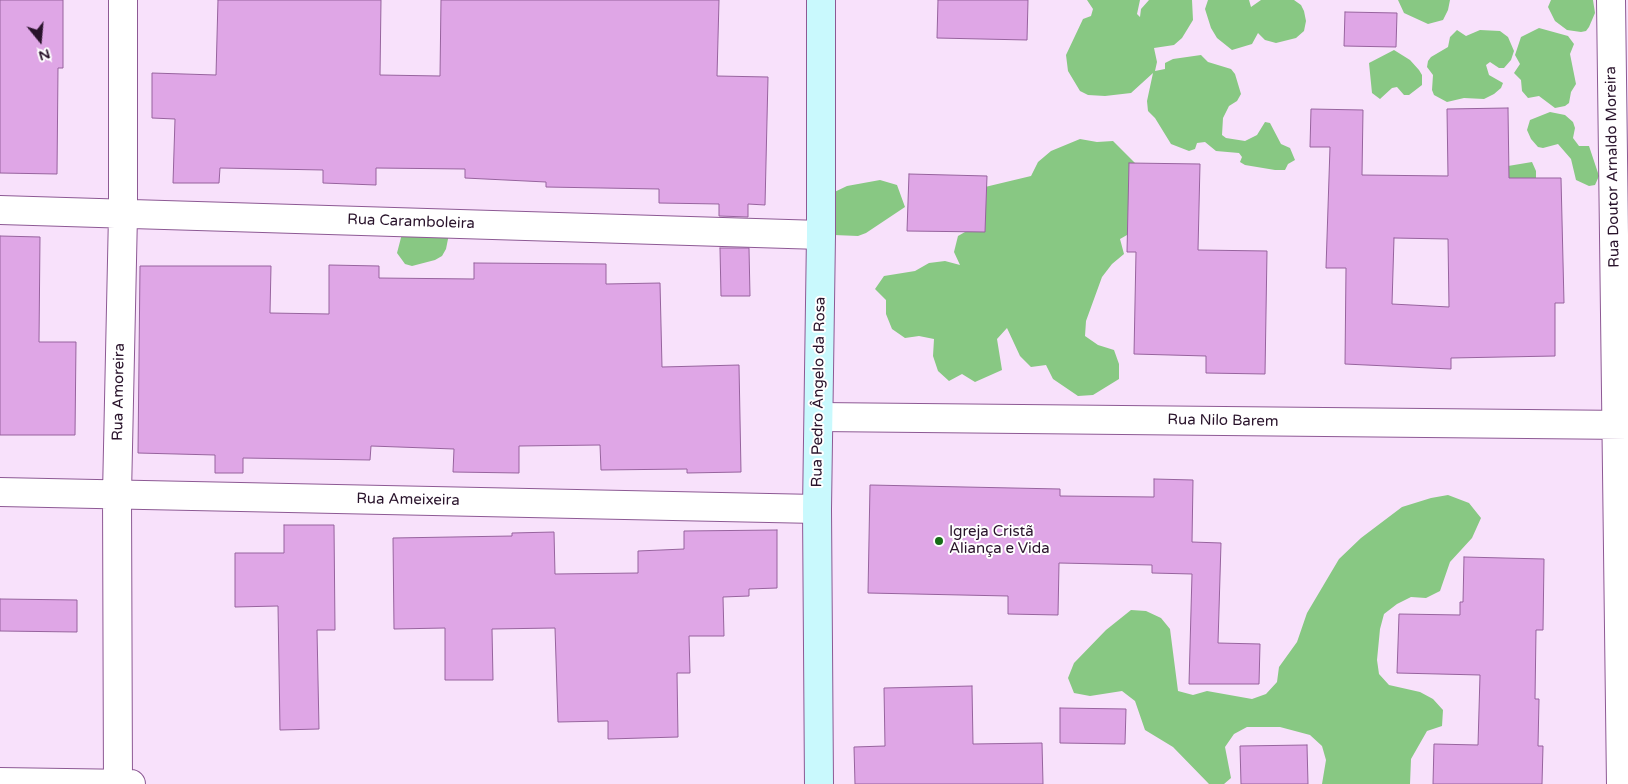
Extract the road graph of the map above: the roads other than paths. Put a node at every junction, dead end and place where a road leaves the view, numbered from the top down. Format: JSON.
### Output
{"nodes":[{"id":1,"x":123,"y":0,"type":"edge"},
{"id":2,"x":822,"y":0,"type":"edge"},
{"id":3,"x":1611,"y":0,"type":"edge"},
{"id":4,"x":0,"y":210,"type":"edge"},
{"id":5,"x":123,"y":214,"type":"junction"},
{"id":6,"x":821,"y":235,"type":"junction"},
{"id":7,"x":819,"y":418,"type":"junction"},
{"id":8,"x":1622,"y":425,"type":"edge"},
{"id":9,"x":0,"y":492,"type":"edge"},
{"id":10,"x":117,"y":494,"type":"junction"},
{"id":11,"x":817,"y":509,"type":"junction"},
{"id":12,"x":0,"y":782,"type":"edge"},
{"id":13,"x":118,"y":784,"type":"edge"},
{"id":14,"x":132,"y":784,"type":"edge"},
{"id":15,"x":819,"y":784,"type":"edge"},
{"id":16,"x":1622,"y":784,"type":"edge"}],
"edges":[{"from":1,"to":5,"type":"street","name":"Rua Amoreira"},
{"from":2,"to":6,"type":"main road","name":"Rua Pedro Ângelo da Rosa"},
{"from":3,"to":8,"type":"street","name":"Rua Doutor Arnaldo Moreira"},
{"from":4,"to":5,"type":"street","name":"Rua Caramboleira"},
{"from":5,"to":6,"type":"street","name":"Rua Caramboleira"},
{"from":5,"to":10,"type":"street","name":"Rua Amoreira"},
{"from":6,"to":7,"type":"main road","name":"Rua Pedro Ângelo da Rosa"},
{"from":7,"to":8,"type":"street","name":"Rua Nilo Barem"},
{"from":7,"to":11,"type":"main road","name":"Rua Pedro Ângelo da Rosa"},
{"from":8,"to":16,"type":"street","name":"Rua Doutor Arnaldo Moreira"},
{"from":9,"to":10,"type":"street","name":"Rua Ameixeira"},
{"from":10,"to":11,"type":"street","name":"Rua Ameixeira"},
{"from":10,"to":13,"type":"street","name":"Rua Amoreira"},
{"from":11,"to":15,"type":"main road","name":"Rua Pedro Ângelo da Rosa"},
{"from":12,"to":13,"type":"street"},
{"from":13,"to":14,"type":"street"}]}
